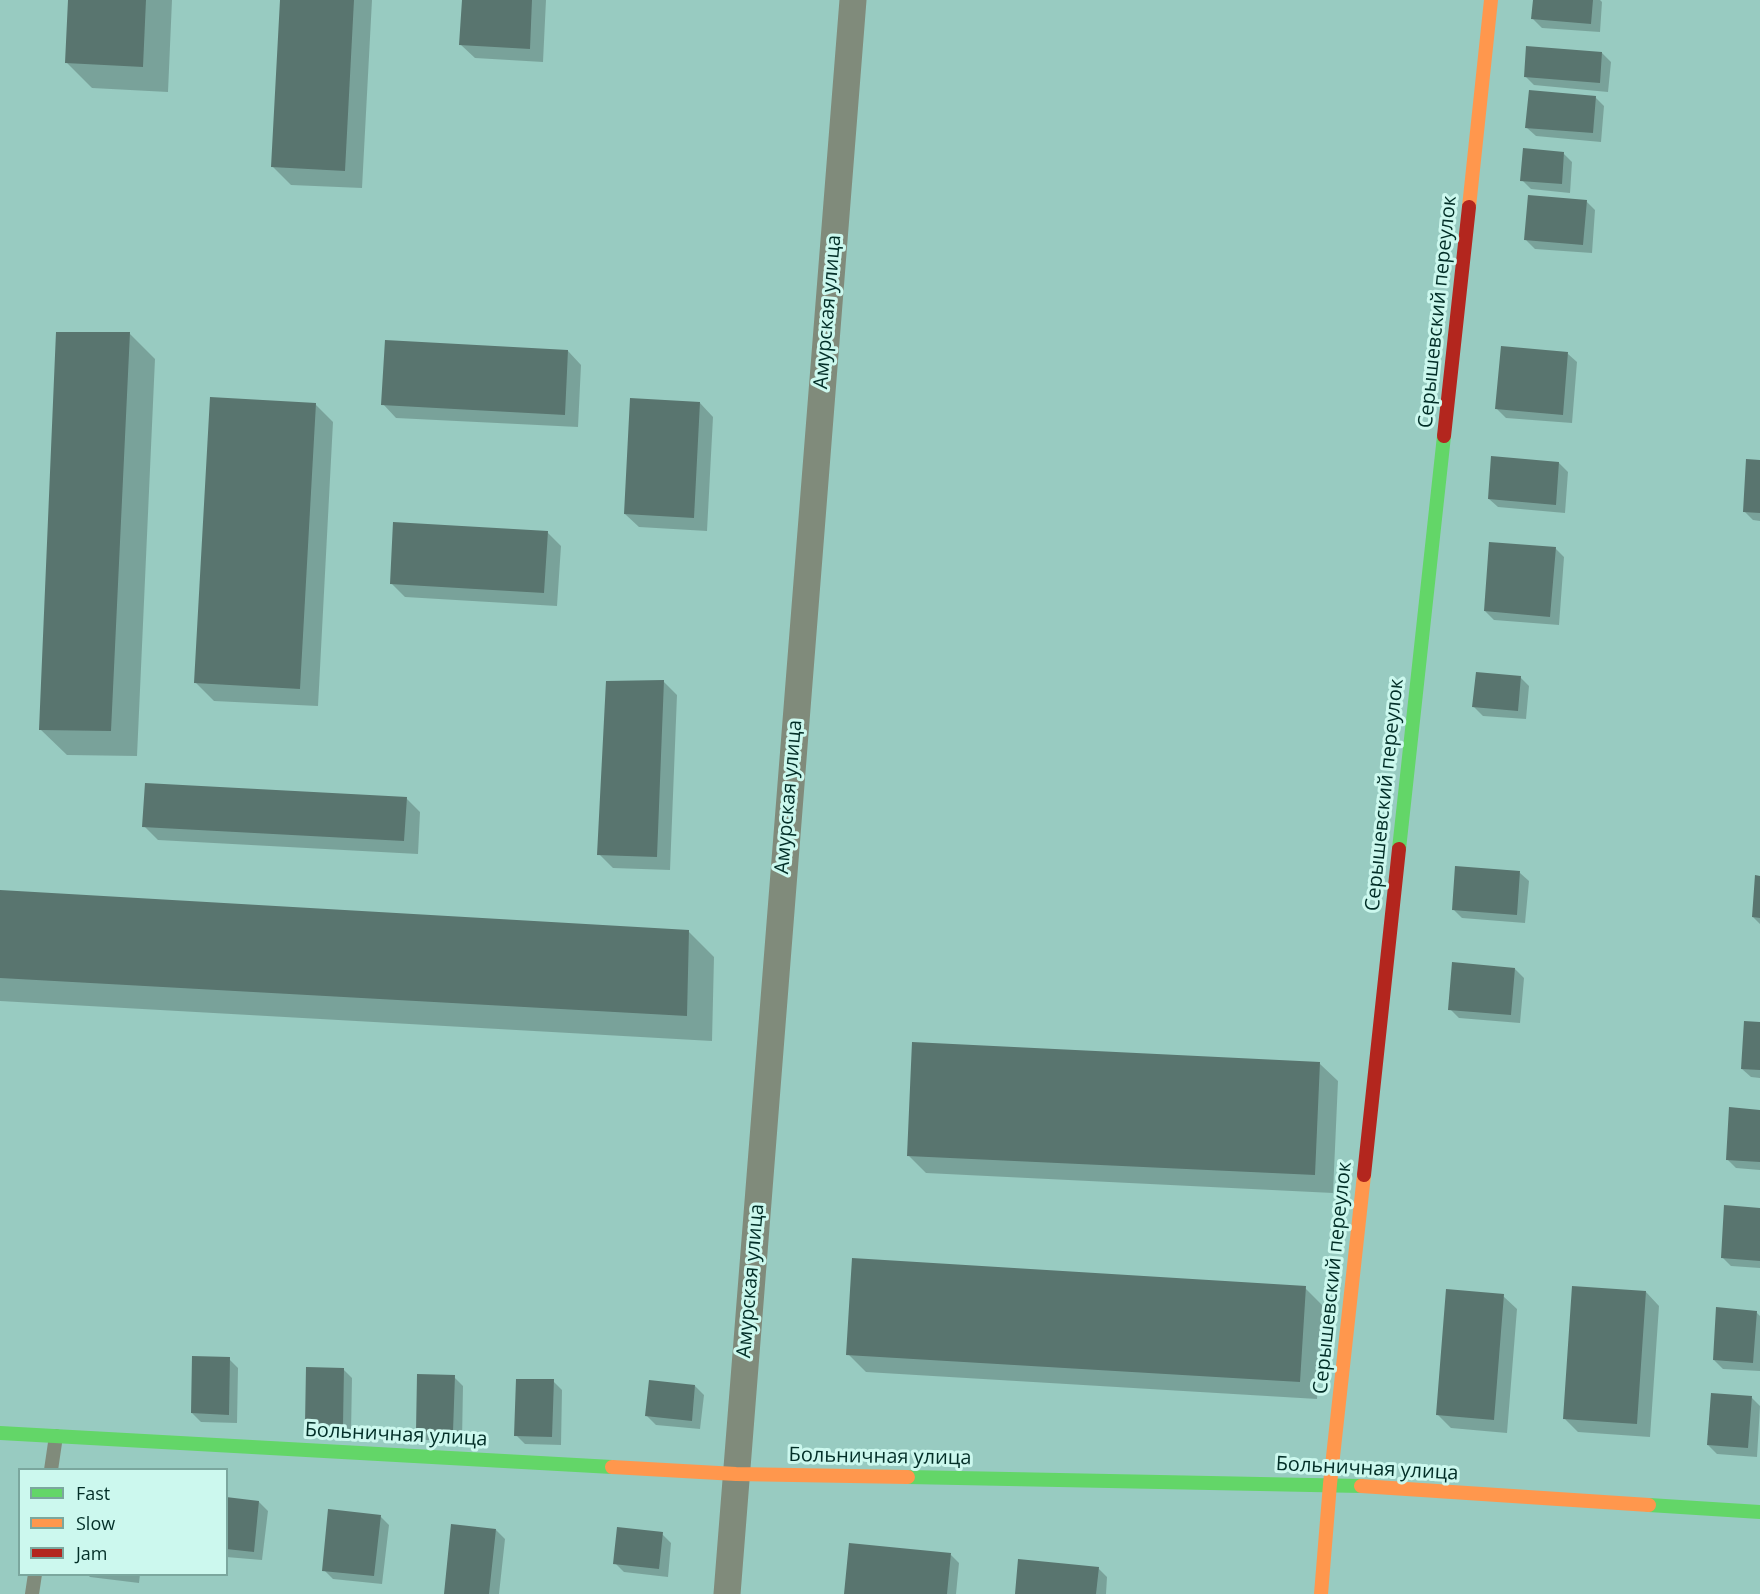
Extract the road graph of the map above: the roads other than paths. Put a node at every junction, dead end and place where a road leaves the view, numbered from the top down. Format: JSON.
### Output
{"nodes":[{"id":1,"x":853,"y":0,"type":"edge"},
{"id":2,"x":1491,"y":0,"type":"edge"},
{"id":3,"x":0,"y":1433,"type":"edge"},
{"id":4,"x":57,"y":1435,"type":"junction"},
{"id":5,"x":51,"y":1468,"type":"edge"},
{"id":6,"x":736,"y":1474,"type":"junction"},
{"id":7,"x":1330,"y":1484,"type":"junction"},
{"id":8,"x":1760,"y":1512,"type":"edge"},
{"id":9,"x":35,"y":1576,"type":"edge"},
{"id":10,"x":32,"y":1594,"type":"edge"},
{"id":11,"x":727,"y":1594,"type":"edge"},
{"id":12,"x":1321,"y":1594,"type":"edge"}],
"edges":[{"from":1,"to":6,"type":"street","name":"Амурская улица"},
{"from":2,"to":7,"type":"street","name":"Серышевский переулок"},
{"from":3,"to":4,"type":"street","name":"Больничная улица"},
{"from":4,"to":5,"type":"lane"},
{"from":4,"to":6,"type":"street","name":"Больничная улица"},
{"from":6,"to":7,"type":"street","name":"Больничная улица"},
{"from":6,"to":11,"type":"street","name":"Амурская улица"},
{"from":7,"to":8,"type":"street","name":"Больничная улица"},
{"from":7,"to":12,"type":"street","name":"Серышевский переулок"},
{"from":9,"to":10,"type":"lane"}]}
